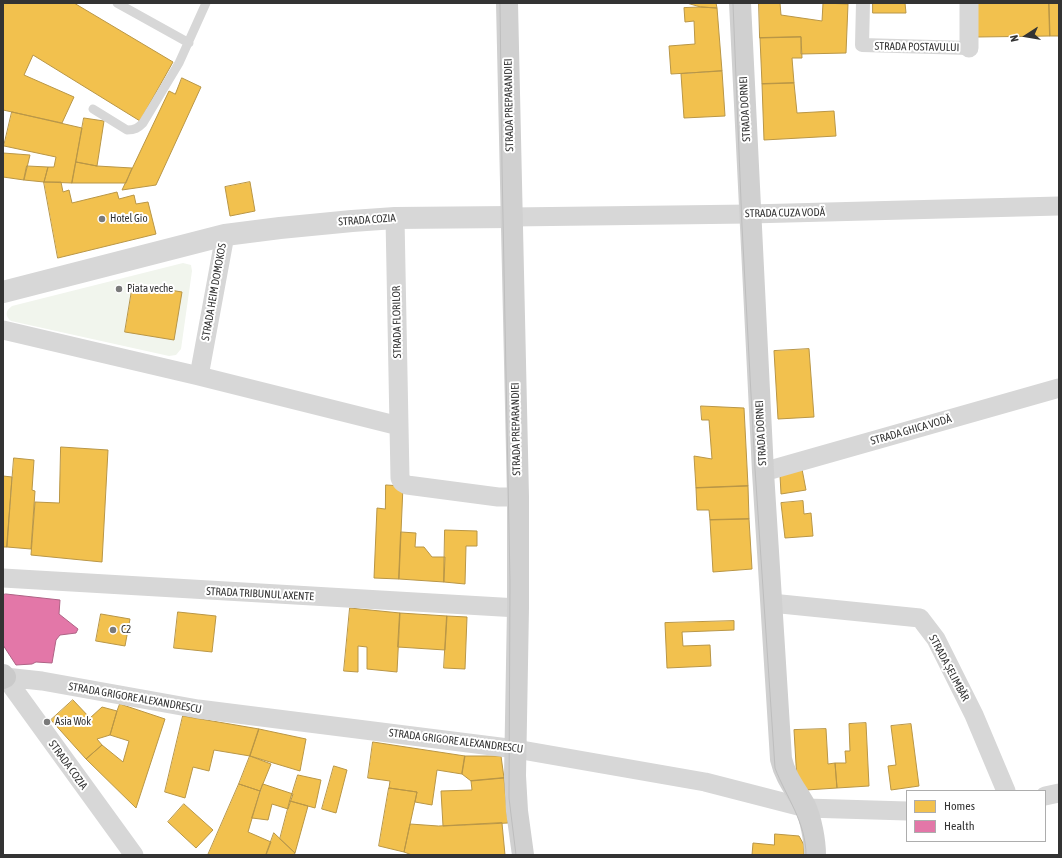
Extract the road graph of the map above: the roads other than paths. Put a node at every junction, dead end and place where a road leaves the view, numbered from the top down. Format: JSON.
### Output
{"nodes":[{"id":1,"x":117,"y":3,"type":"edge"},
{"id":2,"x":206,"y":3,"type":"edge"},
{"id":3,"x":508,"y":3,"type":"edge"},
{"id":4,"x":740,"y":3,"type":"edge"},
{"id":5,"x":863,"y":3,"type":"edge"},
{"id":6,"x":969,"y":3,"type":"edge"},
{"id":7,"x":189,"y":43,"type":"junction"},
{"id":8,"x":969,"y":48,"type":"joint"},
{"id":9,"x":93,"y":109,"type":"dead end"},
{"id":10,"x":1059,"y":206,"type":"edge"},
{"id":11,"x":750,"y":214,"type":"junction"},
{"id":12,"x":511,"y":217,"type":"junction"},
{"id":13,"x":395,"y":218,"type":"junction"},
{"id":14,"x":225,"y":235,"type":"junction"},
{"id":15,"x":3,"y":292,"type":"edge"},
{"id":16,"x":3,"y":330,"type":"edge"},
{"id":17,"x":198,"y":376,"type":"junction"},
{"id":18,"x":1059,"y":388,"type":"edge"},
{"id":19,"x":398,"y":426,"type":"junction"},
{"id":20,"x":763,"y":472,"type":"junction"},
{"id":21,"x":518,"y":497,"type":"junction"},
{"id":22,"x":3,"y":578,"type":"edge"},
{"id":23,"x":771,"y":603,"type":"junction"},
{"id":24,"x":518,"y":608,"type":"junction"},
{"id":25,"x":4,"y":676,"type":"edge"},
{"id":26,"x":516,"y":749,"type":"junction"},
{"id":27,"x":1006,"y":790,"type":"edge"},
{"id":28,"x":1059,"y":793,"type":"edge"},
{"id":29,"x":1046,"y":796,"type":"edge"},
{"id":30,"x":806,"y":808,"type":"junction"},
{"id":31,"x":906,"y":811,"type":"edge"},
{"id":32,"x":134,"y":855,"type":"edge"},
{"id":33,"x":523,"y":855,"type":"edge"},
{"id":34,"x":815,"y":855,"type":"edge"}],
"edges":[{"from":1,"to":7,"type":"lane"},
{"from":2,"to":7,"type":"lane"},
{"from":3,"to":12,"type":"main road","name":"STRADA PREPARANDIEI"},
{"from":4,"to":11,"type":"main road","name":"STRADA DORNEI"},
{"from":5,"to":8,"type":"street","name":"STRADA POSTAVULUI"},
{"from":6,"to":8,"type":"street","name":"STRADA POSTAVULUI"},
{"from":7,"to":9,"type":"lane"},
{"from":10,"to":11,"type":"street","name":"STRADA CUZA VODĂ"},
{"from":11,"to":12,"type":"street","name":"STRADA CUZA VODĂ"},
{"from":11,"to":20,"type":"main road","name":"STRADA DORNEI"},
{"from":12,"to":13,"type":"street","name":"STRADA COZIA"},
{"from":12,"to":21,"type":"main road","name":"STRADA PREPARANDIEI"},
{"from":13,"to":14,"type":"street","name":"STRADA COZIA"},
{"from":13,"to":19,"type":"street","name":"STRADA FLORILOR"},
{"from":14,"to":15,"type":"street","name":"STRADA HEIM DOMOKOS"},
{"from":14,"to":17,"type":"street","name":"STRADA HEIM DOMOKOS"},
{"from":16,"to":17,"type":"street"},
{"from":17,"to":19,"type":"street"},
{"from":18,"to":20,"type":"street","name":"STRADA GHICA VODĂ"},
{"from":19,"to":21,"type":"street","name":"STRADA FLORILOR"},
{"from":20,"to":23,"type":"main road","name":"STRADA DORNEI"},
{"from":21,"to":24,"type":"main road","name":"STRADA PREPARANDIEI"},
{"from":22,"to":24,"type":"street","name":"STRADA TRIBUNUL AXENTE"},
{"from":23,"to":27,"type":"street","name":"STRADA ȘELIMBĂR"},
{"from":23,"to":30,"type":"main road","name":"STRADA DORNEI"},
{"from":24,"to":26,"type":"main road","name":"STRADA PREPARANDIEI"},
{"from":25,"to":26,"type":"street","name":"STRADA GRIGORE ALEXANDRESCU"},
{"from":25,"to":32,"type":"street","name":"STRADA COZIA"},
{"from":26,"to":30,"type":"street","name":"STRADA GRIGORE ALEXANDRESCU"},
{"from":26,"to":33,"type":"main road","name":"STRADA PREPARANDIEI"},
{"from":28,"to":29,"type":"street"},
{"from":30,"to":31,"type":"street","name":"STRADA GRIGORE ALEXANDRESCU"},
{"from":30,"to":34,"type":"main road","name":"STRADA DORNEI"}]}
